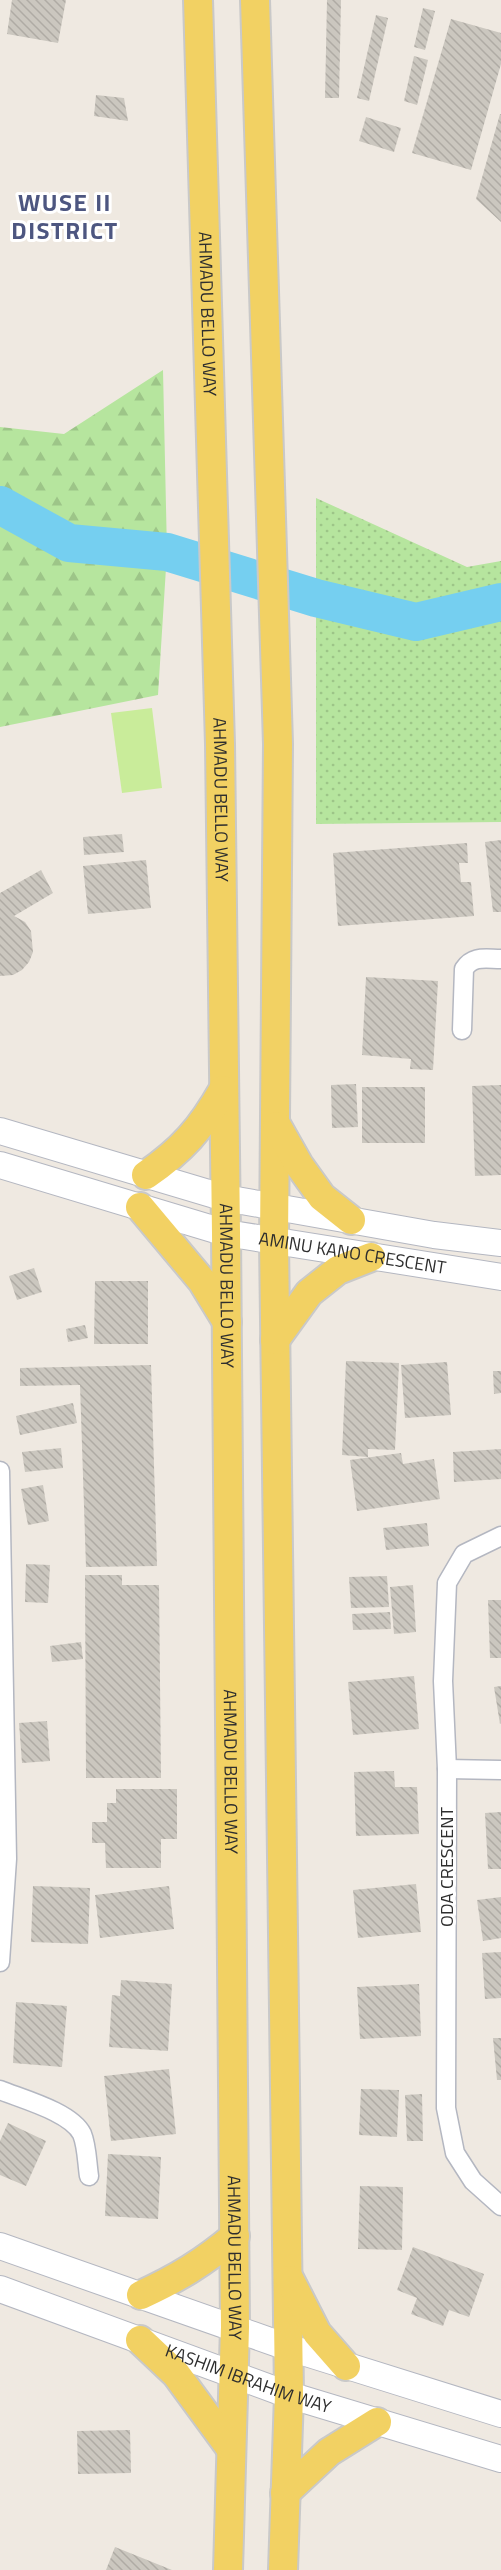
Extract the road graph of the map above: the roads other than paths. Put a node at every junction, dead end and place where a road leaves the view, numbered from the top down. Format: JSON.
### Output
{"nodes":[{"id":1,"x":198,"y":0,"type":"edge"},
{"id":2,"x":255,"y":0,"type":"edge"},
{"id":3,"x":501,"y":959,"type":"edge"},
{"id":4,"x":462,"y":1030,"type":"dead end"},
{"id":5,"x":224,"y":1089,"type":"junction"},
{"id":6,"x":276,"y":1124,"type":"junction"},
{"id":7,"x":2,"y":1132,"type":"edge"},
{"id":8,"x":0,"y":1159,"type":"edge"},
{"id":9,"x":0,"y":1165,"type":"edge"},
{"id":10,"x":146,"y":1174,"type":"junction"},
{"id":11,"x":225,"y":1198,"type":"junction"},
{"id":12,"x":140,"y":1207,"type":"junction"},
{"id":13,"x":275,"y":1207,"type":"junction"},
{"id":14,"x":351,"y":1220,"type":"junction"},
{"id":15,"x":226,"y":1233,"type":"junction"},
{"id":16,"x":274,"y":1242,"type":"junction"},
{"id":17,"x":501,"y":1243,"type":"edge"},
{"id":18,"x":371,"y":1257,"type":"junction"},
{"id":19,"x":501,"y":1277,"type":"edge"},
{"id":20,"x":227,"y":1323,"type":"junction"},
{"id":21,"x":276,"y":1340,"type":"junction"},
{"id":22,"x":0,"y":1471,"type":"edge"},
{"id":23,"x":501,"y":1536,"type":"edge"},
{"id":24,"x":447,"y":1769,"type":"junction"},
{"id":25,"x":501,"y":1770,"type":"edge"},
{"id":26,"x":0,"y":1962,"type":"edge"},
{"id":27,"x":0,"y":2090,"type":"edge"},
{"id":28,"x":89,"y":2176,"type":"dead end"},
{"id":29,"x":501,"y":2206,"type":"edge"},
{"id":30,"x":235,"y":2236,"type":"junction"},
{"id":31,"x":0,"y":2246,"type":"edge"},
{"id":32,"x":287,"y":2274,"type":"junction"},
{"id":33,"x":0,"y":2289,"type":"edge"},
{"id":34,"x":141,"y":2295,"type":"junction"},
{"id":35,"x":236,"y":2327,"type":"junction"},
{"id":36,"x":140,"y":2340,"type":"junction"},
{"id":37,"x":288,"y":2347,"type":"junction"},
{"id":38,"x":346,"y":2366,"type":"junction"},
{"id":39,"x":234,"y":2373,"type":"junction"},
{"id":40,"x":289,"y":2395,"type":"junction"},
{"id":41,"x":501,"y":2414,"type":"edge"},
{"id":42,"x":377,"y":2422,"type":"junction"},
{"id":43,"x":231,"y":2449,"type":"junction"},
{"id":44,"x":501,"y":2459,"type":"edge"},
{"id":45,"x":285,"y":2493,"type":"junction"},
{"id":46,"x":228,"y":2570,"type":"edge"},
{"id":47,"x":283,"y":2570,"type":"edge"}],
"edges":[{"from":1,"to":5,"type":"main road","name":"AHMADU BELLO WAY"},
{"from":2,"to":6,"type":"main road"},
{"from":3,"to":4,"type":"street"},
{"from":5,"to":10,"type":"main road"},
{"from":5,"to":11,"type":"main road","name":"AHMADU BELLO WAY"},
{"from":6,"to":13,"type":"main road"},
{"from":6,"to":14,"type":"main road"},
{"from":7,"to":8,"type":"street"},
{"from":7,"to":10,"type":"main road","name":"AMINU KANO CRESCENT"},
{"from":9,"to":12,"type":"main road","name":"AMINU KANO CRESCENT"},
{"from":10,"to":11,"type":"main road","name":"AMINU KANO CRESCENT"},
{"from":11,"to":13,"type":"main road","name":"AMINU KANO CRESCENT"},
{"from":11,"to":15,"type":"main road","name":"AHMADU BELLO WAY"},
{"from":12,"to":15,"type":"main road","name":"AMINU KANO CRESCENT"},
{"from":12,"to":20,"type":"main road"},
{"from":13,"to":14,"type":"main road","name":"AMINU KANO CRESCENT"},
{"from":13,"to":16,"type":"main road"},
{"from":14,"to":17,"type":"main road","name":"AMINU KANO CRESCENT"},
{"from":15,"to":16,"type":"main road","name":"AMINU KANO CRESCENT"},
{"from":15,"to":20,"type":"main road","name":"AHMADU BELLO WAY"},
{"from":16,"to":18,"type":"main road","name":"AMINU KANO CRESCENT"},
{"from":16,"to":21,"type":"main road"},
{"from":18,"to":19,"type":"main road","name":"AMINU KANO CRESCENT"},
{"from":18,"to":21,"type":"main road"},
{"from":20,"to":30,"type":"main road","name":"AHMADU BELLO WAY"},
{"from":21,"to":32,"type":"main road"},
{"from":22,"to":26,"type":"street"},
{"from":23,"to":24,"type":"street","name":"ODA CRESCENT"},
{"from":24,"to":25,"type":"street"},
{"from":24,"to":29,"type":"street","name":"ODA CRESCENT"},
{"from":27,"to":28,"type":"street"},
{"from":30,"to":34,"type":"main road"},
{"from":30,"to":35,"type":"main road","name":"AHMADU BELLO WAY"},
{"from":31,"to":34,"type":"main road"},
{"from":32,"to":37,"type":"main road"},
{"from":32,"to":38,"type":"main road"},
{"from":33,"to":36,"type":"main road","name":"KASHIM IBRAHIM WAY"},
{"from":34,"to":35,"type":"main road"},
{"from":35,"to":37,"type":"main road"},
{"from":35,"to":39,"type":"main road","name":"AHMADU BELLO WAY"},
{"from":36,"to":39,"type":"main road","name":"KASHIM IBRAHIM WAY"},
{"from":36,"to":43,"type":"main road"},
{"from":37,"to":38,"type":"main road"},
{"from":37,"to":40,"type":"main road"},
{"from":38,"to":41,"type":"main road"},
{"from":39,"to":40,"type":"main road","name":"KASHIM IBRAHIM WAY"},
{"from":39,"to":43,"type":"main road","name":"AHMADU BELLO WAY"},
{"from":40,"to":42,"type":"main road","name":"KASHIM IBRAHIM WAY"},
{"from":40,"to":45,"type":"main road"},
{"from":42,"to":44,"type":"main road","name":"KASHIM IBRAHIM WAY"},
{"from":42,"to":45,"type":"main road"},
{"from":43,"to":46,"type":"main road","name":"AHMADU BELLO WAY"},
{"from":45,"to":47,"type":"main road"}]}
